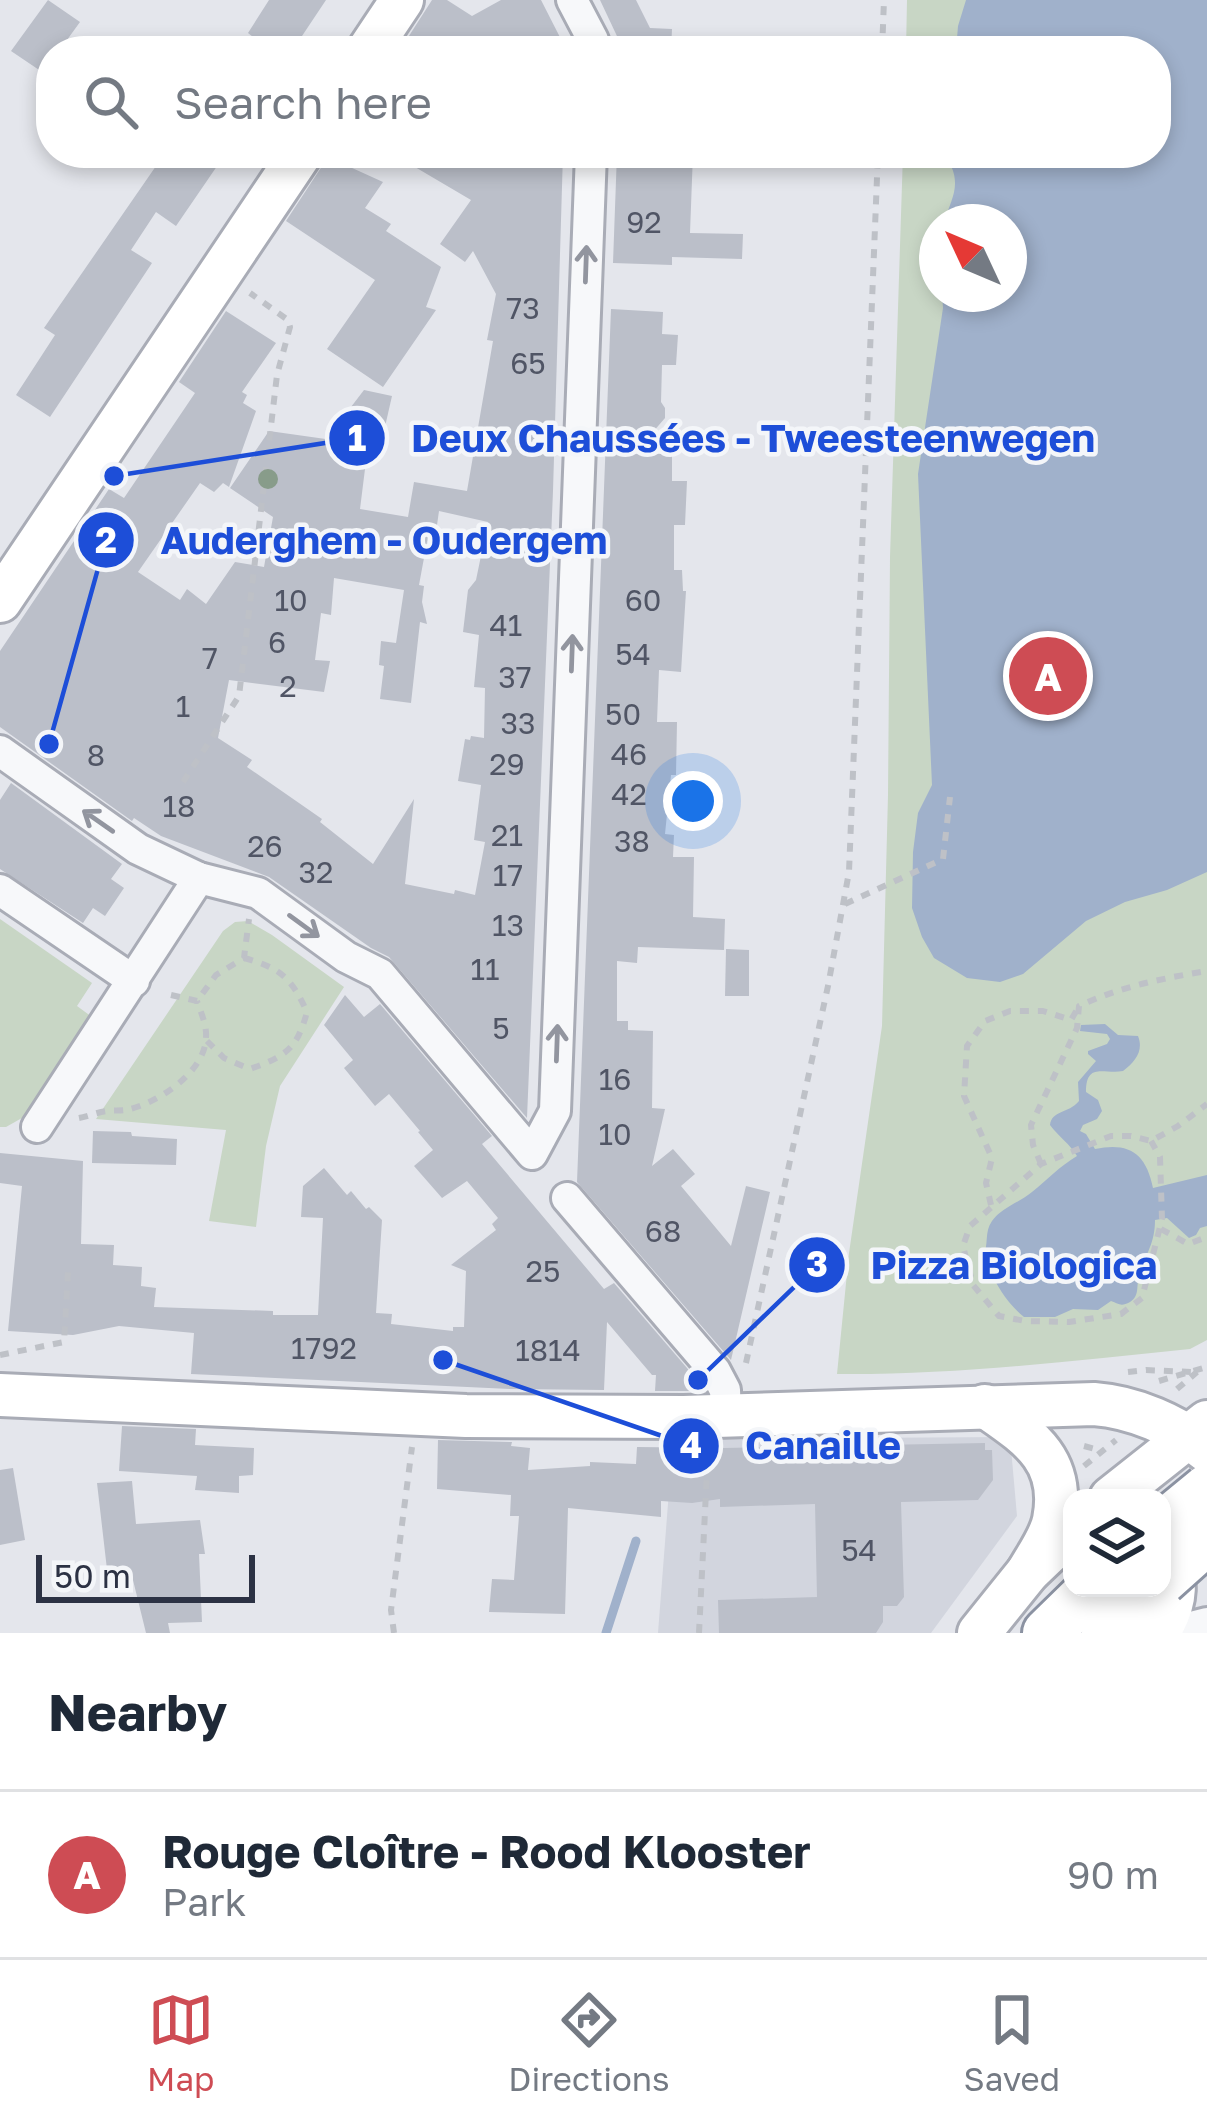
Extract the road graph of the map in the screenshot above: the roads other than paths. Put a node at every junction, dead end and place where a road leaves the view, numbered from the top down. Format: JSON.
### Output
{"nodes":[{"id":1,"x":402,"y":0,"type":"edge"},
{"id":2,"x":572,"y":0,"type":"edge"},
{"id":3,"x":378,"y":36,"type":"edge"},
{"id":4,"x":591,"y":36,"type":"edge"},
{"id":5,"x":291,"y":168,"type":"edge"},
{"id":6,"x":590,"y":168,"type":"edge"},
{"id":7,"x":0,"y":601,"type":"edge"},
{"id":8,"x":0,"y":751,"type":"edge"},
{"id":9,"x":199,"y":878,"type":"junction"},
{"id":10,"x":0,"y":890,"type":"edge"},
{"id":11,"x":134,"y":981,"type":"junction"},
{"id":12,"x":37,"y":1127,"type":"road end"},
{"id":13,"x":567,"y":1198,"type":"dead end"},
{"id":14,"x":0,"y":1395,"type":"edge"},
{"id":15,"x":985,"y":1406,"type":"junction"},
{"id":16,"x":720,"y":1415,"type":"junction"},
{"id":17,"x":1201,"y":1436,"type":"edge"},
{"id":18,"x":1124,"y":1489,"type":"edge"},
{"id":19,"x":1207,"y":1489,"type":"edge"},
{"id":20,"x":1171,"y":1519,"type":"edge"},
{"id":21,"x":1063,"y":1539,"type":"edge"},
{"id":22,"x":1207,"y":1540,"type":"edge"},
{"id":23,"x":1171,"y":1570,"type":"edge"},
{"id":24,"x":1028,"y":1572,"type":"junction"},
{"id":25,"x":1171,"y":1572,"type":"edge"},
{"id":26,"x":1207,"y":1594,"type":"edge"},
{"id":27,"x":1084,"y":1597,"type":"edge"},
{"id":28,"x":1144,"y":1597,"type":"edge"},
{"id":29,"x":1207,"y":1623,"type":"edge"},
{"id":30,"x":979,"y":1633,"type":"edge"},
{"id":31,"x":1047,"y":1633,"type":"edge"},
{"id":32,"x":1106,"y":1633,"type":"edge"},
{"id":33,"x":1161,"y":1633,"type":"edge"}],
"edges":[{"from":1,"to":3,"type":"main road"},
{"from":2,"to":4,"type":"street"},
{"from":5,"to":7,"type":"main road"},
{"from":9,"to":6,"type":"street","one_way":true},
{"from":9,"to":8,"type":"street","one_way":true},
{"from":9,"to":11,"type":"street"},
{"from":10,"to":11,"type":"street"},
{"from":11,"to":12,"type":"street"},
{"from":13,"to":16,"type":"street"},
{"from":14,"to":16,"type":"main road"},
{"from":15,"to":16,"type":"main road"},
{"from":15,"to":17,"type":"main road"},
{"from":15,"to":24,"type":"main road"},
{"from":17,"to":18,"type":"main road"},
{"from":19,"to":20,"type":"highway","bridge":true},
{"from":21,"to":24,"type":"main road"},
{"from":22,"to":25,"type":"highway","bridge":true},
{"from":23,"to":33,"type":"main road"},
{"from":24,"to":30,"type":"main road"},
{"from":26,"to":33,"type":"main road"},
{"from":27,"to":31,"type":"highway"},
{"from":28,"to":32,"type":"highway"},
{"from":29,"to":33,"type":"street"}]}
